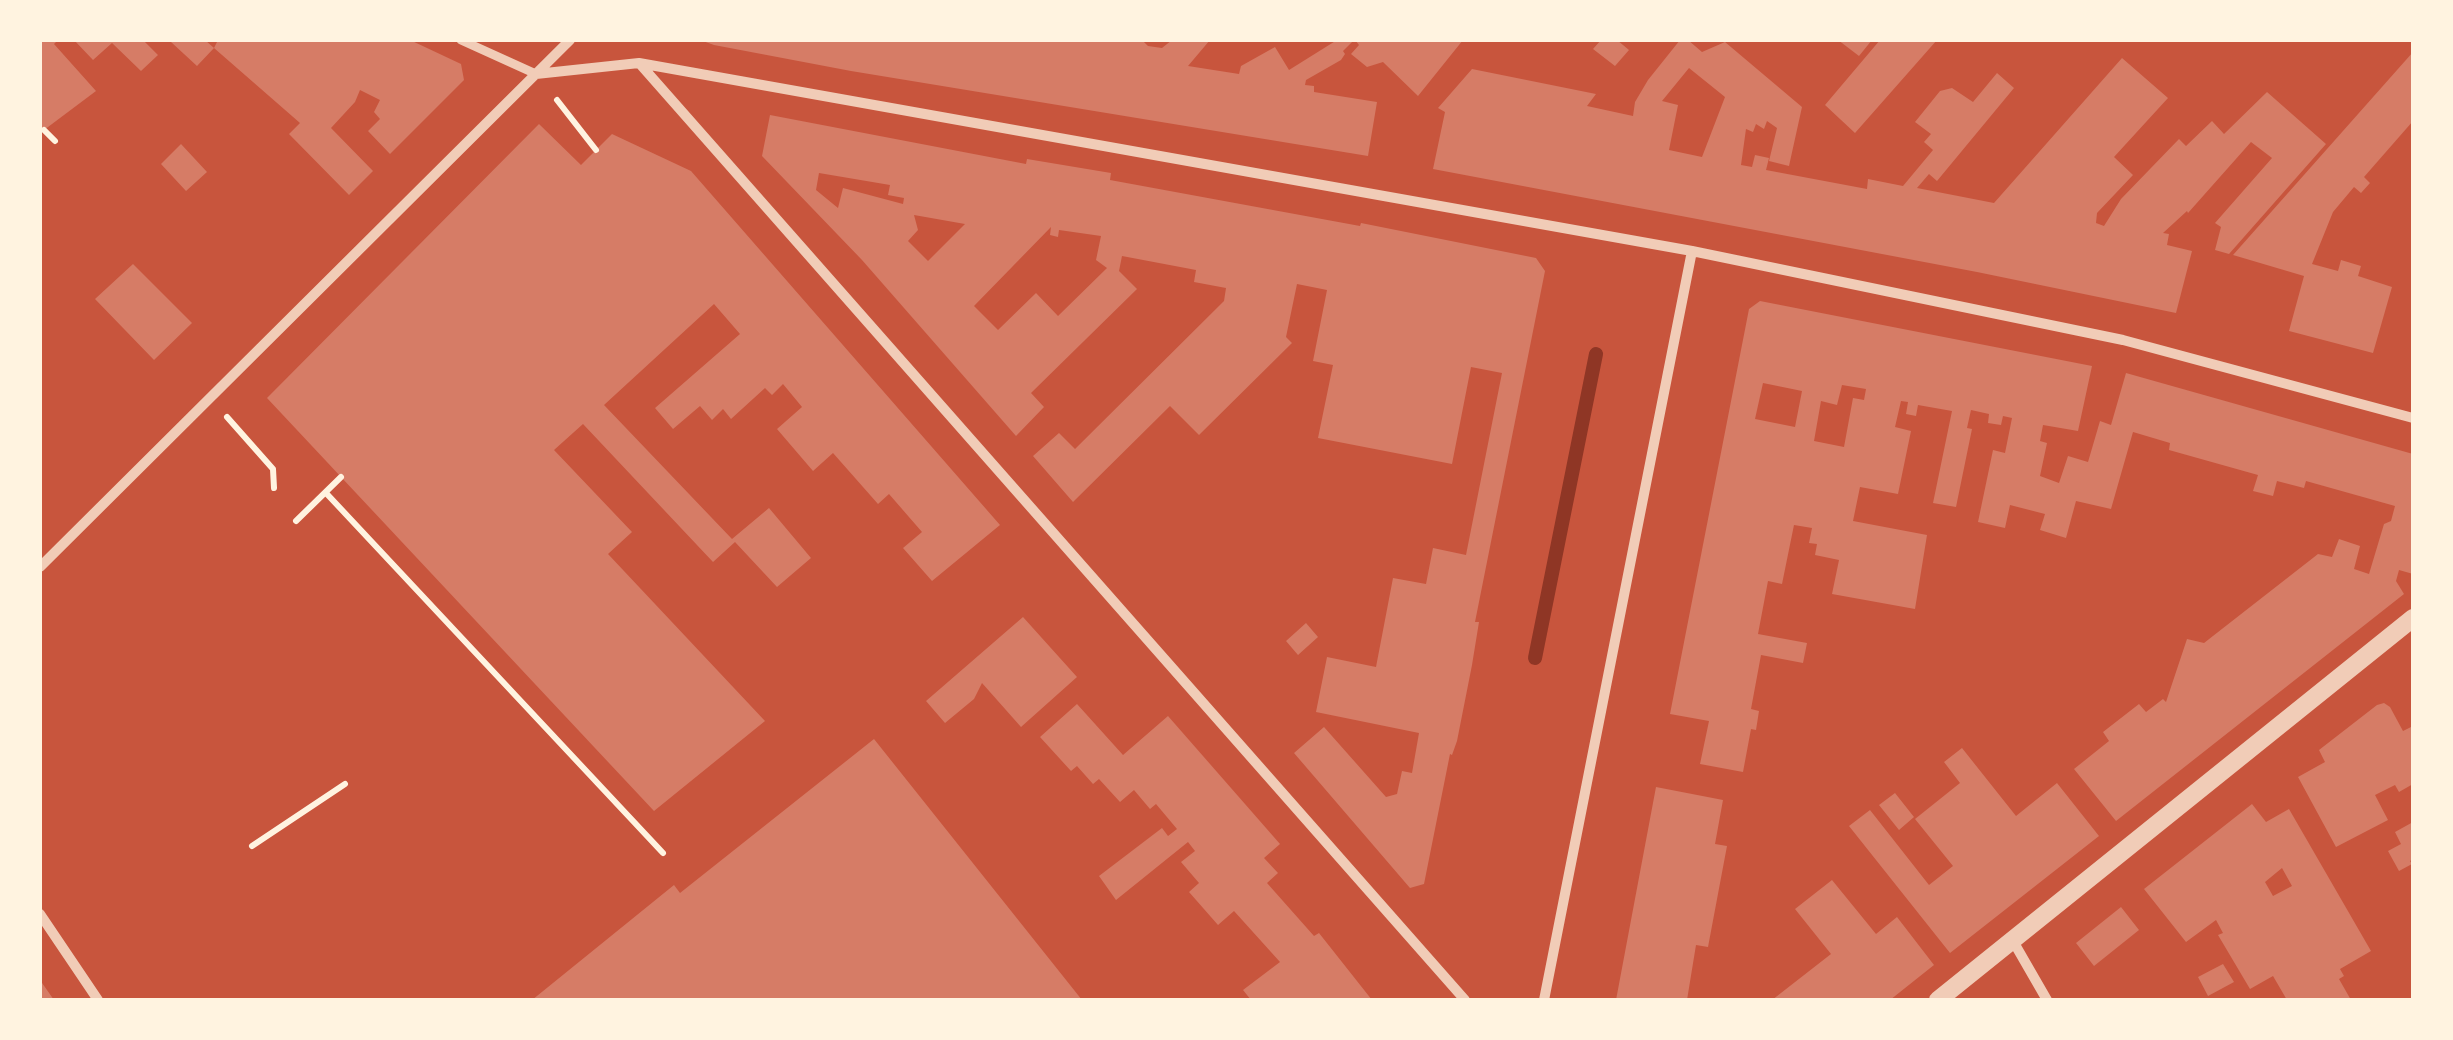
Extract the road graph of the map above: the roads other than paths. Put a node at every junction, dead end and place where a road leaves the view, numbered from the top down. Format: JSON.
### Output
{"nodes":[{"id":1,"x":462,"y":40,"type":"edge"},
{"id":2,"x":570,"y":40,"type":"edge"},
{"id":3,"x":640,"y":63,"type":"junction"},
{"id":4,"x":536,"y":74,"type":"junction"},
{"id":5,"x":1692,"y":251,"type":"junction"},
{"id":6,"x":2413,"y":418,"type":"edge"},
{"id":7,"x":40,"y":567,"type":"edge"},
{"id":8,"x":2413,"y":618,"type":"edge"},
{"id":9,"x":40,"y":914,"type":"edge"},
{"id":10,"x":2013,"y":941,"type":"junction"},
{"id":11,"x":98,"y":1000,"type":"edge"},
{"id":12,"x":1465,"y":1000,"type":"edge"},
{"id":13,"x":1544,"y":1000,"type":"edge"},
{"id":14,"x":1938,"y":1000,"type":"edge"},
{"id":15,"x":2047,"y":1000,"type":"edge"}],
"edges":[{"from":1,"to":4,"type":"street"},
{"from":2,"to":4,"type":"street"},
{"from":3,"to":4,"type":"street"},
{"from":3,"to":5,"type":"street"},
{"from":3,"to":12,"type":"street"},
{"from":4,"to":7,"type":"street"},
{"from":5,"to":6,"type":"street"},
{"from":5,"to":13,"type":"street"},
{"from":8,"to":10,"type":"street"},
{"from":9,"to":11,"type":"street"},
{"from":10,"to":14,"type":"street"},
{"from":10,"to":15,"type":"street"}]}
